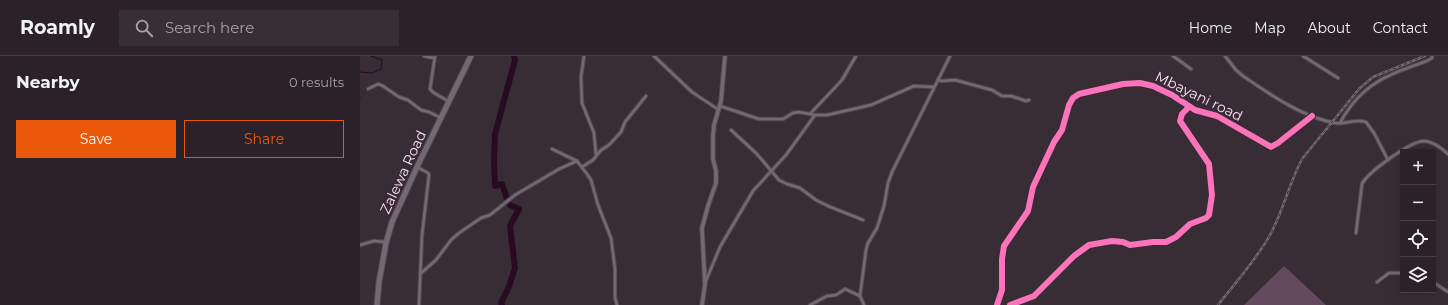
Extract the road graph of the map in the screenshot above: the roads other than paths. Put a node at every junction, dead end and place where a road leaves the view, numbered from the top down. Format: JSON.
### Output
{"nodes":[{"id":1,"x":424,"y":56,"type":"edge"},
{"id":2,"x":471,"y":56,"type":"edge"},
{"id":3,"x":584,"y":56,"type":"edge"},
{"id":4,"x":654,"y":56,"type":"edge"},
{"id":5,"x":725,"y":56,"type":"edge"},
{"id":6,"x":856,"y":56,"type":"edge"},
{"id":7,"x":950,"y":56,"type":"edge"},
{"id":8,"x":1173,"y":56,"type":"edge"},
{"id":9,"x":1225,"y":56,"type":"edge"},
{"id":10,"x":1303,"y":56,"type":"edge"},
{"id":11,"x":1432,"y":56,"type":"edge"},
{"id":12,"x":434,"y":57,"type":"edge"},
{"id":13,"x":1191,"y":69,"type":"dead end"},
{"id":14,"x":1338,"y":78,"type":"dead end"},
{"id":15,"x":938,"y":79,"type":"junction"},
{"id":16,"x":934,"y":87,"type":"junction"},
{"id":17,"x":368,"y":89,"type":"dead end"},
{"id":18,"x":646,"y":96,"type":"dead end"},
{"id":19,"x":1029,"y":100,"type":"dead end"},
{"id":20,"x":449,"y":101,"type":"junction"},
{"id":21,"x":1189,"y":107,"type":"junction"},
{"id":22,"x":719,"y":108,"type":"junction"},
{"id":23,"x":810,"y":114,"type":"junction"},
{"id":24,"x":815,"y":115,"type":"junction"},
{"id":25,"x":1312,"y":116,"type":"junction"},
{"id":26,"x":441,"y":119,"type":"junction"},
{"id":27,"x":1340,"y":123,"type":"junction"},
{"id":28,"x":731,"y":130,"type":"dead end"},
{"id":29,"x":552,"y":150,"type":"dead end"},
{"id":30,"x":1448,"y":154,"type":"edge"},
{"id":31,"x":596,"y":156,"type":"junction"},
{"id":32,"x":1388,"y":160,"type":"junction"},
{"id":33,"x":577,"y":161,"type":"junction"},
{"id":34,"x":417,"y":167,"type":"junction"},
{"id":35,"x":582,"y":167,"type":"junction"},
{"id":36,"x":771,"y":171,"type":"junction"},
{"id":37,"x":863,"y":220,"type":"dead end"},
{"id":38,"x":1356,"y":233,"type":"dead end"},
{"id":39,"x":386,"y":242,"type":"junction"},
{"id":40,"x":360,"y":245,"type":"edge"},
{"id":41,"x":1400,"y":273,"type":"edge"},
{"id":42,"x":420,"y":274,"type":"junction"},
{"id":43,"x":1377,"y":282,"type":"dead end"},
{"id":44,"x":1436,"y":284,"type":"edge"},
{"id":45,"x":705,"y":285,"type":"junction"},
{"id":46,"x":1448,"y":292,"type":"edge"},
{"id":47,"x":860,"y":296,"type":"junction"},
{"id":48,"x":703,"y":304,"type":"edge"},
{"id":49,"x":377,"y":305,"type":"edge"},
{"id":50,"x":419,"y":305,"type":"edge"},
{"id":51,"x":617,"y":305,"type":"edge"},
{"id":52,"x":810,"y":305,"type":"edge"},
{"id":53,"x":864,"y":305,"type":"edge"},
{"id":54,"x":997,"y":305,"type":"edge"},
{"id":55,"x":1010,"y":305,"type":"edge"}],
"edges":[{"from":1,"to":12,"type":"street"},
{"from":2,"to":20,"type":"highway","name":"Zalewa Road"},
{"from":3,"to":31,"type":"street"},
{"from":4,"to":22,"type":"street"},
{"from":5,"to":22,"type":"street"},
{"from":6,"to":23,"type":"street"},
{"from":7,"to":15,"type":"street"},
{"from":8,"to":13,"type":"street"},
{"from":9,"to":25,"type":"street"},
{"from":10,"to":14,"type":"street"},
{"from":11,"to":27,"type":"street"},
{"from":12,"to":20,"type":"street"},
{"from":15,"to":16,"type":"street"},
{"from":15,"to":19,"type":"street"},
{"from":16,"to":24,"type":"street"},
{"from":16,"to":47,"type":"street"},
{"from":17,"to":26,"type":"street"},
{"from":18,"to":31,"type":"street"},
{"from":20,"to":26,"type":"highway","name":"Zalewa Road"},
{"from":21,"to":25,"type":"street","name":"Mbayani road"},
{"from":21,"to":54,"type":"street","name":"Mbayani road"},
{"from":21,"to":55,"type":"street"},
{"from":22,"to":23,"type":"street"},
{"from":22,"to":45,"type":"street"},
{"from":23,"to":24,"type":"street"},
{"from":24,"to":36,"type":"street"},
{"from":25,"to":27,"type":"street"},
{"from":26,"to":34,"type":"highway","name":"Zalewa Road"},
{"from":27,"to":32,"type":"street"},
{"from":28,"to":36,"type":"street"},
{"from":29,"to":33,"type":"street"},
{"from":30,"to":32,"type":"street"},
{"from":31,"to":35,"type":"street"},
{"from":32,"to":38,"type":"street"},
{"from":33,"to":35,"type":"street"},
{"from":33,"to":42,"type":"street"},
{"from":34,"to":39,"type":"highway","name":"Zalewa Road"},
{"from":34,"to":42,"type":"street"},
{"from":35,"to":51,"type":"street"},
{"from":36,"to":37,"type":"street"},
{"from":36,"to":45,"type":"street"},
{"from":39,"to":40,"type":"street"},
{"from":39,"to":49,"type":"highway","name":"Zalewa Road"},
{"from":41,"to":43,"type":"street"},
{"from":42,"to":50,"type":"street"},
{"from":44,"to":46,"type":"street"},
{"from":45,"to":48,"type":"street"},
{"from":47,"to":52,"type":"street"},
{"from":47,"to":53,"type":"street"}]}
